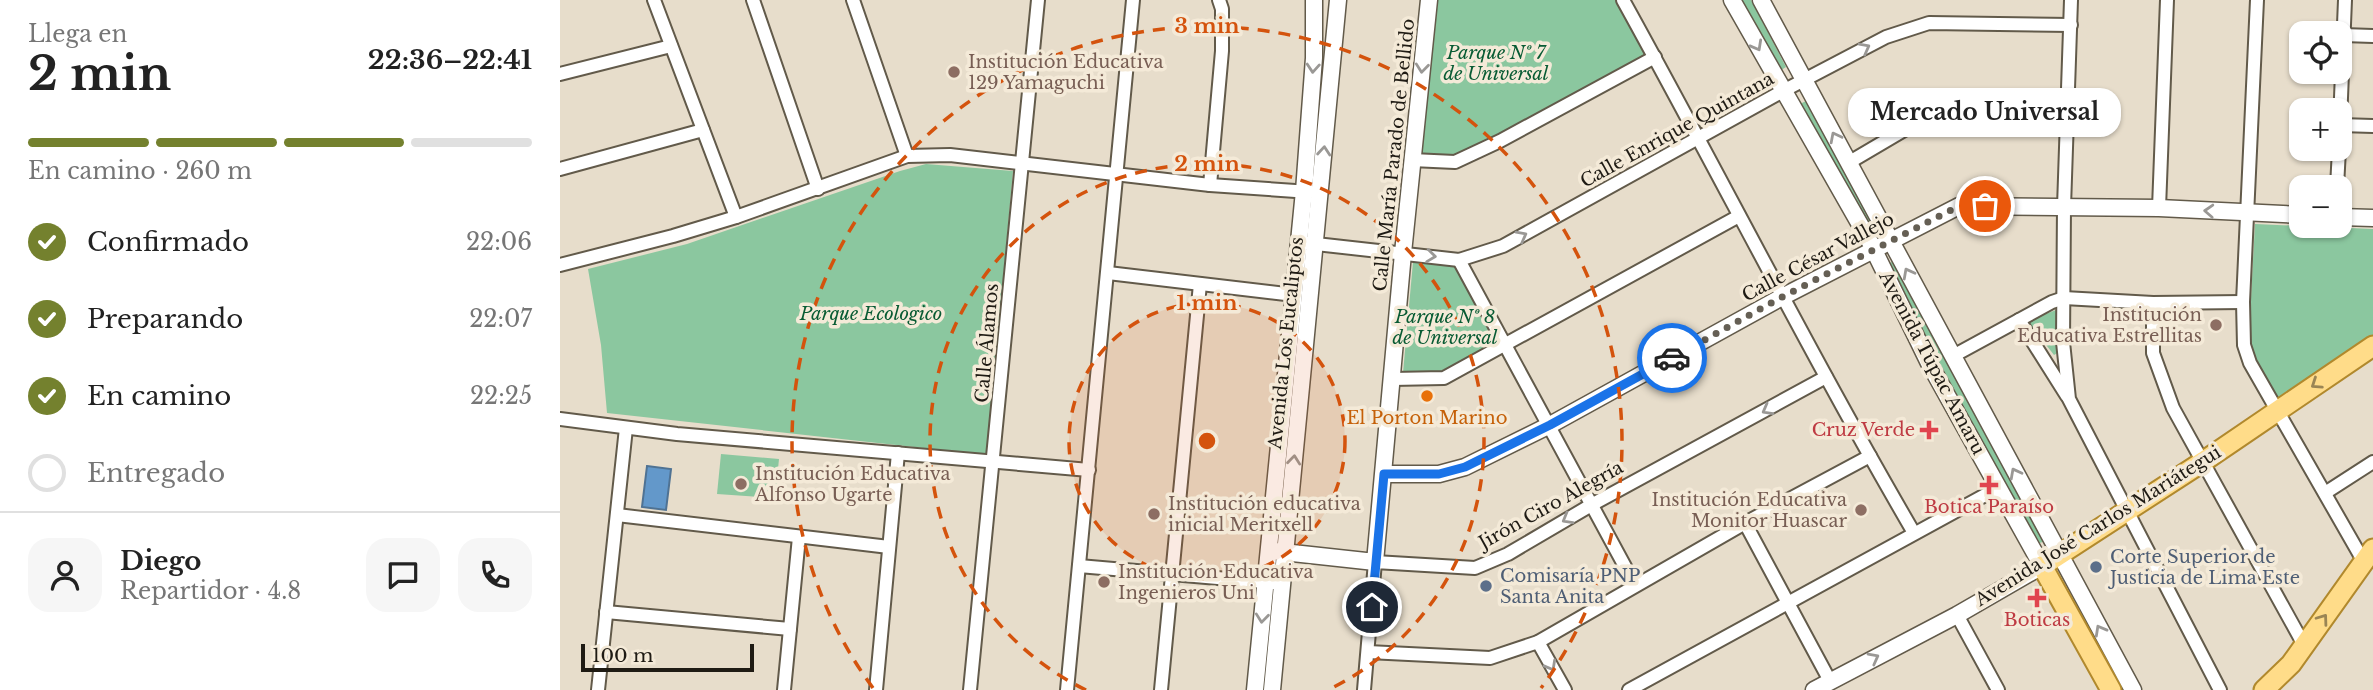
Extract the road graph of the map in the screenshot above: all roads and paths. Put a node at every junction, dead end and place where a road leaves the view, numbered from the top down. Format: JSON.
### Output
{"nodes":[{"id":1,"x":654,"y":0,"type":"edge"},
{"id":2,"x":753,"y":0,"type":"edge"},
{"id":3,"x":853,"y":0,"type":"edge"},
{"id":4,"x":1038,"y":0,"type":"edge"},
{"id":5,"x":1133,"y":0,"type":"edge"},
{"id":6,"x":1219,"y":0,"type":"edge"},
{"id":7,"x":1314,"y":0,"type":"edge"},
{"id":8,"x":1338,"y":0,"type":"edge"},
{"id":9,"x":1429,"y":0,"type":"edge"},
{"id":10,"x":1623,"y":0,"type":"edge"},
{"id":11,"x":1732,"y":0,"type":"edge"},
{"id":12,"x":1761,"y":0,"type":"edge"},
{"id":13,"x":2071,"y":0,"type":"edge"},
{"id":14,"x":2167,"y":0,"type":"edge"},
{"id":15,"x":2257,"y":0,"type":"edge"},
{"id":16,"x":2345,"y":0,"type":"edge"},
{"id":17,"x":2344,"y":21,"type":"edge"},
{"id":18,"x":2071,"y":25,"type":"junction"},
{"id":19,"x":2352,"y":35,"type":"edge"},
{"id":20,"x":2373,"y":36,"type":"edge"},
{"id":21,"x":671,"y":46,"type":"junction"},
{"id":22,"x":1655,"y":57,"type":"junction"},
{"id":23,"x":560,"y":74,"type":"edge"},
{"id":24,"x":1805,"y":79,"type":"junction"},
{"id":25,"x":1783,"y":91,"type":"junction"},
{"id":26,"x":2067,"y":116,"type":"junction"},
{"id":27,"x":2352,"y":125,"type":"edge"},
{"id":28,"x":2373,"y":126,"type":"edge"},
{"id":29,"x":703,"y":130,"type":"junction"},
{"id":30,"x":1698,"y":138,"type":"junction"},
{"id":31,"x":907,"y":156,"type":"junction"},
{"id":32,"x":1412,"y":160,"type":"junction"},
{"id":33,"x":1848,"y":163,"type":"junction"},
{"id":34,"x":1022,"y":164,"type":"junction"},
{"id":35,"x":560,"y":169,"type":"edge"},
{"id":36,"x":1118,"y":175,"type":"junction"},
{"id":37,"x":1210,"y":185,"type":"junction"},
{"id":38,"x":818,"y":189,"type":"junction"},
{"id":39,"x":1304,"y":191,"type":"junction"},
{"id":40,"x":1321,"y":192,"type":"junction"},
{"id":41,"x":2064,"y":207,"type":"junction"},
{"id":42,"x":2159,"y":208,"type":"junction"},
{"id":43,"x":2249,"y":213,"type":"junction"},
{"id":44,"x":2289,"y":215,"type":"edge"},
{"id":45,"x":1739,"y":216,"type":"junction"},
{"id":46,"x":736,"y":217,"type":"junction"},
{"id":47,"x":2352,"y":217,"type":"edge"},
{"id":48,"x":2373,"y":218,"type":"edge"},
{"id":49,"x":1891,"y":240,"type":"junction"},
{"id":50,"x":1299,"y":243,"type":"junction"},
{"id":51,"x":1316,"y":243,"type":"junction"},
{"id":52,"x":1873,"y":249,"type":"junction"},
{"id":53,"x":1403,"y":253,"type":"junction"},
{"id":54,"x":1459,"y":260,"type":"junction"},
{"id":55,"x":560,"y":265,"type":"edge"},
{"id":56,"x":1108,"y":273,"type":"junction"},
{"id":57,"x":1200,"y":284,"type":"junction"},
{"id":58,"x":1294,"y":295,"type":"junction"},
{"id":59,"x":1782,"y":297,"type":"junction"},
{"id":60,"x":2064,"y":298,"type":"junction"},
{"id":61,"x":2243,"y":302,"type":"junction"},
{"id":62,"x":2153,"y":303,"type":"junction"},
{"id":63,"x":2019,"y":320,"type":"junction"},
{"id":64,"x":1504,"y":345,"type":"junction"},
{"id":65,"x":2373,"y":346,"type":"edge"},
{"id":66,"x":1953,"y":356,"type":"junction"},
{"id":67,"x":1826,"y":377,"type":"junction"},
{"id":68,"x":1392,"y":379,"type":"junction"},
{"id":69,"x":2068,"y":399,"type":"junction"},
{"id":70,"x":2277,"y":410,"type":"junction"},
{"id":71,"x":560,"y":419,"type":"edge"},
{"id":72,"x":1550,"y":425,"type":"junction"},
{"id":73,"x":626,"y":428,"type":"junction"},
{"id":74,"x":898,"y":453,"type":"junction"},
{"id":75,"x":1870,"y":456,"type":"junction"},
{"id":76,"x":994,"y":461,"type":"junction"},
{"id":77,"x":2204,"y":461,"type":"junction"},
{"id":78,"x":2373,"y":462,"type":"edge"},
{"id":79,"x":1089,"y":470,"type":"junction"},
{"id":80,"x":1384,"y":474,"type":"junction"},
{"id":81,"x":1998,"y":488,"type":"junction"},
{"id":82,"x":2325,"y":493,"type":"junction"},
{"id":83,"x":1593,"y":504,"type":"junction"},
{"id":84,"x":2127,"y":511,"type":"junction"},
{"id":85,"x":617,"y":514,"type":"junction"},
{"id":86,"x":1745,"y":523,"type":"junction"},
{"id":87,"x":1914,"y":533,"type":"junction"},
{"id":88,"x":799,"y":537,"type":"junction"},
{"id":89,"x":889,"y":547,"type":"junction"},
{"id":90,"x":1277,"y":551,"type":"junction"},
{"id":91,"x":2059,"y":555,"type":"junction"},
{"id":92,"x":2368,"y":556,"type":"edge"},
{"id":93,"x":1375,"y":562,"type":"junction"},
{"id":94,"x":1079,"y":566,"type":"junction"},
{"id":95,"x":2042,"y":566,"type":"junction"},
{"id":96,"x":1172,"y":574,"type":"junction"},
{"id":97,"x":1274,"y":583,"type":"junction"},
{"id":98,"x":1635,"y":585,"type":"junction"},
{"id":99,"x":1786,"y":602,"type":"junction"},
{"id":100,"x":606,"y":612,"type":"junction"},
{"id":101,"x":1956,"y":615,"type":"junction"},
{"id":102,"x":790,"y":629,"type":"junction"},
{"id":103,"x":1538,"y":642,"type":"junction"},
{"id":104,"x":2304,"y":645,"type":"junction"},
{"id":105,"x":1368,"y":652,"type":"junction"},
{"id":106,"x":1830,"y":681,"type":"junction"},
{"id":107,"x":598,"y":690,"type":"edge"},
{"id":108,"x":784,"y":690,"type":"edge"},
{"id":109,"x":876,"y":690,"type":"edge"},
{"id":110,"x":970,"y":690,"type":"edge"},
{"id":111,"x":1067,"y":690,"type":"edge"},
{"id":112,"x":1161,"y":690,"type":"edge"},
{"id":113,"x":1255,"y":690,"type":"edge"},
{"id":114,"x":1272,"y":690,"type":"edge"},
{"id":115,"x":1364,"y":690,"type":"edge"},
{"id":116,"x":1565,"y":690,"type":"edge"},
{"id":117,"x":1629,"y":690,"type":"edge"},
{"id":118,"x":1814,"y":690,"type":"edge"},
{"id":119,"x":1998,"y":690,"type":"edge"},
{"id":120,"x":2111,"y":690,"type":"edge"},
{"id":121,"x":2133,"y":690,"type":"edge"},
{"id":122,"x":2220,"y":690,"type":"edge"},
{"id":123,"x":2264,"y":690,"type":"edge"}],
"edges":[{"from":1,"to":21,"type":"street"},
{"from":2,"to":38,"type":"street"},
{"from":3,"to":31,"type":"street"},
{"from":4,"to":34,"type":"street","name":"Calle Álamos"},
{"from":5,"to":36,"type":"street"},
{"from":6,"to":37,"type":"street"},
{"from":7,"to":39,"type":"street","name":"Avenida Los Eucaliptos","one_way":true},
{"from":40,"to":8,"type":"street","name":"Avenida Los Eucaliptos","one_way":true},
{"from":9,"to":32,"type":"street","name":"Calle María Parado de Bellido","one_way":true},
{"from":10,"to":22,"type":"street"},
{"from":11,"to":25,"type":"street","name":"Avenida Túpac Amaru","one_way":true},
{"from":12,"to":24,"type":"street","name":"Avenida Túpac Amaru"},
{"from":13,"to":18,"type":"street"},
{"from":14,"to":42,"type":"street"},
{"from":15,"to":43,"type":"street"},
{"from":16,"to":17,"type":"street"},
{"from":24,"to":18,"type":"street","name":"Calle Enrique Quintana","one_way":true},
{"from":18,"to":26,"type":"street"},
{"from":19,"to":20,"type":"street"},
{"from":21,"to":23,"type":"street"},
{"from":21,"to":29,"type":"street"},
{"from":22,"to":30,"type":"street"},
{"from":22,"to":32,"type":"street"},
{"from":24,"to":25,"type":"street","name":"Calle Enrique Quintana"},
{"from":33,"to":24,"type":"street","name":"Avenida Túpac Amaru","one_way":true},
{"from":25,"to":30,"type":"street","name":"Calle Enrique Quintana"},
{"from":25,"to":52,"type":"street","name":"Avenida Túpac Amaru"},
{"from":26,"to":33,"type":"street"},
{"from":26,"to":41,"type":"street"},
{"from":27,"to":28,"type":"street"},
{"from":29,"to":35,"type":"street"},
{"from":29,"to":46,"type":"street"},
{"from":30,"to":45,"type":"street"},
{"from":54,"to":30,"type":"street","name":"Calle Enrique Quintana","one_way":true},
{"from":31,"to":34,"type":"street"},
{"from":31,"to":38,"type":"street"},
{"from":32,"to":53,"type":"street","name":"Calle María Parado de Bellido"},
{"from":33,"to":49,"type":"street","name":"Avenida Túpac Amaru"},
{"from":34,"to":36,"type":"street"},
{"from":34,"to":76,"type":"street","name":"Calle Álamos"},
{"from":36,"to":37,"type":"street"},
{"from":36,"to":56,"type":"street"},
{"from":37,"to":39,"type":"street"},
{"from":38,"to":46,"type":"street"},
{"from":39,"to":40,"type":"street"},
{"from":39,"to":50,"type":"street","name":"Avenida Los Eucaliptos"},
{"from":40,"to":51,"type":"street","name":"Avenida Los Eucaliptos"},
{"from":41,"to":42,"type":"street","name":"Calle César Vallejo"},
{"from":41,"to":49,"type":"street","name":"Calle César Vallejo"},
{"from":41,"to":60,"type":"street"},
{"from":43,"to":42,"type":"street","name":"Calle César Vallejo","one_way":true},
{"from":43,"to":44,"type":"street","name":"Calle César Vallejo"},
{"from":43,"to":61,"type":"street"},
{"from":45,"to":59,"type":"street"},
{"from":45,"to":64,"type":"street"},
{"from":46,"to":55,"type":"street"},
{"from":47,"to":48,"type":"street"},
{"from":49,"to":52,"type":"street","name":"Calle César Vallejo"},
{"from":66,"to":49,"type":"street","name":"Avenida Túpac Amaru","one_way":true},
{"from":50,"to":51,"type":"street","name":"Calle Enrique Quintana"},
{"from":50,"to":58,"type":"street","name":"Avenida Los Eucaliptos"},
{"from":51,"to":53,"type":"street","name":"Calle Enrique Quintana"},
{"from":90,"to":51,"type":"street","name":"Avenida Los Eucaliptos","one_way":true},
{"from":52,"to":59,"type":"street","name":"Calle César Vallejo"},
{"from":52,"to":81,"type":"street","name":"Avenida Túpac Amaru"},
{"from":53,"to":54,"type":"street","name":"Calle Enrique Quintana","one_way":true},
{"from":53,"to":68,"type":"street","name":"Calle María Parado de Bellido"},
{"from":54,"to":64,"type":"street"},
{"from":56,"to":57,"type":"street"},
{"from":56,"to":79,"type":"street"},
{"from":57,"to":58,"type":"street"},
{"from":57,"to":96,"type":"street"},
{"from":58,"to":90,"type":"street","name":"Avenida Los Eucaliptos"},
{"from":59,"to":67,"type":"street"},
{"from":59,"to":72,"type":"street","name":"Calle César Vallejo"},
{"from":60,"to":62,"type":"street"},
{"from":60,"to":63,"type":"street"},
{"from":60,"to":69,"type":"street"},
{"from":61,"to":62,"type":"street"},
{"from":61,"to":70,"type":"street"},
{"from":62,"to":77,"type":"street"},
{"from":63,"to":66,"type":"street"},
{"from":63,"to":69,"type":"street"},
{"from":64,"to":68,"type":"street"},
{"from":64,"to":72,"type":"street"},
{"from":65,"to":70,"type":"main road","name":"Avenida José Carlos Mariátegui","one_way":true},
{"from":91,"to":66,"type":"street","name":"Avenida Túpac Amaru","one_way":true},
{"from":67,"to":75,"type":"street"},
{"from":67,"to":83,"type":"street","name":"Jirón Ciro Alegría","one_way":true},
{"from":68,"to":80,"type":"street","name":"Calle María Parado de Bellido"},
{"from":69,"to":84,"type":"street"},
{"from":70,"to":77,"type":"main road","name":"Avenida José Carlos Mariátegui"},
{"from":70,"to":82,"type":"street"},
{"from":71,"to":73,"type":"street"},
{"from":72,"to":80,"type":"street","name":"Calle César Vallejo"},
{"from":72,"to":83,"type":"street"},
{"from":73,"to":74,"type":"street"},
{"from":73,"to":85,"type":"street"},
{"from":74,"to":76,"type":"street"},
{"from":74,"to":89,"type":"street"},
{"from":75,"to":86,"type":"street"},
{"from":75,"to":87,"type":"street"},
{"from":76,"to":79,"type":"street"},
{"from":76,"to":110,"type":"street","name":"Calle Álamos"},
{"from":77,"to":84,"type":"main road","name":"Avenida José Carlos Mariátegui"},
{"from":77,"to":104,"type":"street"},
{"from":78,"to":82,"type":"street"},
{"from":79,"to":94,"type":"street"},
{"from":80,"to":93,"type":"street","name":"Calle María Parado de Bellido"},
{"from":81,"to":87,"type":"street"},
{"from":81,"to":95,"type":"street","name":"Avenida Túpac Amaru"},
{"from":82,"to":92,"type":"street"},
{"from":83,"to":93,"type":"street","name":"Jirón Ciro Alegría","one_way":true},
{"from":83,"to":98,"type":"street"},
{"from":84,"to":91,"type":"main road","name":"Avenida José Carlos Mariátegui"},
{"from":84,"to":122,"type":"street"},
{"from":85,"to":88,"type":"street"},
{"from":85,"to":100,"type":"street"},
{"from":86,"to":98,"type":"street"},
{"from":86,"to":99,"type":"street"},
{"from":87,"to":99,"type":"street"},
{"from":88,"to":89,"type":"street"},
{"from":88,"to":102,"type":"street"},
{"from":89,"to":109,"type":"street"},
{"from":90,"to":93,"type":"street","name":"Jirón Ciro Alegría"},
{"from":90,"to":97,"type":"street","name":"Avenida Los Eucaliptos"},
{"from":91,"to":95,"type":"main road","name":"Avenida José Carlos Mariátegui"},
{"from":121,"to":91,"type":"street","name":"Avenida Túpac Amaru","one_way":true},
{"from":104,"to":92,"type":"main road","one_way":true},
{"from":93,"to":105,"type":"street","name":"Calle María Parado de Bellido"},
{"from":94,"to":96,"type":"street"},
{"from":94,"to":111,"type":"street"},
{"from":95,"to":101,"type":"street","name":"Avenida José Carlos Mariátegui"},
{"from":95,"to":120,"type":"main road","name":"Avenida Túpac Amaru"},
{"from":96,"to":97,"type":"street"},
{"from":96,"to":112,"type":"street"},
{"from":97,"to":113,"type":"street","name":"Avenida Los Eucaliptos","one_way":true},
{"from":97,"to":114,"type":"street","name":"Avenida Los Eucaliptos"},
{"from":98,"to":103,"type":"street"},
{"from":99,"to":106,"type":"street"},
{"from":99,"to":117,"type":"street"},
{"from":100,"to":102,"type":"street"},
{"from":100,"to":107,"type":"street"},
{"from":106,"to":101,"type":"street","name":"Avenida José Carlos Mariátegui","one_way":true},
{"from":101,"to":119,"type":"street"},
{"from":102,"to":108,"type":"street"},
{"from":103,"to":105,"type":"street"},
{"from":103,"to":116,"type":"street","one_way":true},
{"from":104,"to":123,"type":"main road"},
{"from":105,"to":115,"type":"street","name":"Calle María Parado de Bellido"},
{"from":106,"to":118,"type":"street","name":"Avenida José Carlos Mariátegui"}]}
